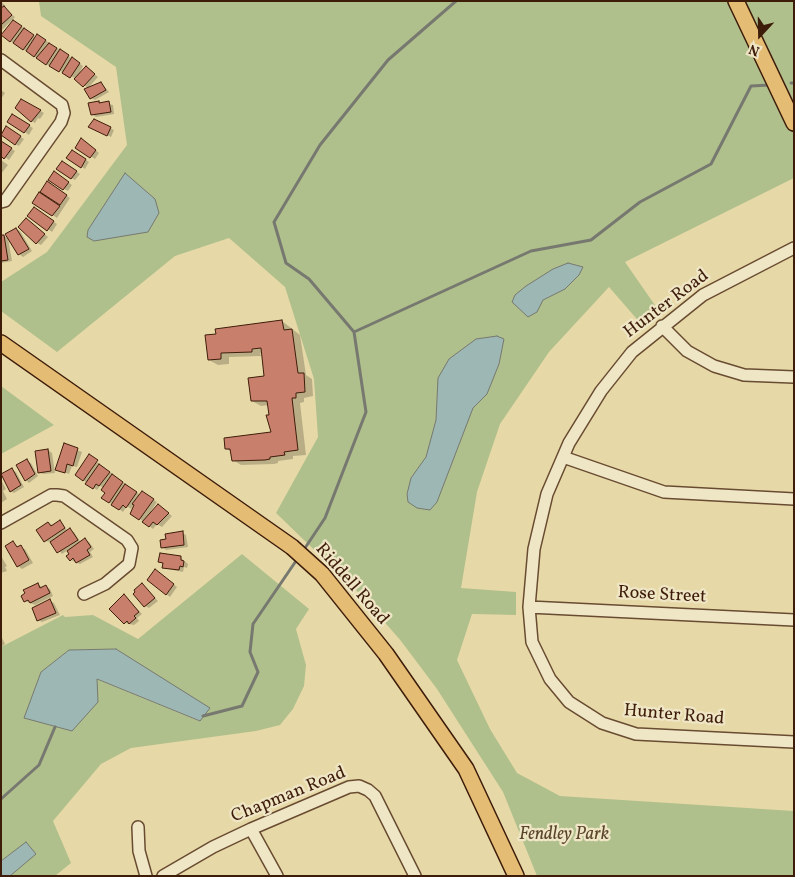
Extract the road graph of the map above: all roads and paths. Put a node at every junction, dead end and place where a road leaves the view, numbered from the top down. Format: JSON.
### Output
{"nodes":[{"id":1,"x":736,"y":1,"type":"edge"},
{"id":2,"x":1,"y":60,"type":"edge"},
{"id":3,"x":794,"y":123,"type":"edge"},
{"id":4,"x":1,"y":202,"type":"edge"},
{"id":5,"x":794,"y":248,"type":"edge"},
{"id":6,"x":662,"y":326,"type":"junction"},
{"id":7,"x":1,"y":343,"type":"edge"},
{"id":8,"x":794,"y":377,"type":"edge"},
{"id":9,"x":563,"y":457,"type":"junction"},
{"id":10,"x":794,"y":499,"type":"edge"},
{"id":11,"x":1,"y":523,"type":"edge"},
{"id":12,"x":84,"y":594,"type":"dead end"},
{"id":13,"x":529,"y":607,"type":"junction"},
{"id":14,"x":794,"y":620,"type":"edge"},
{"id":15,"x":794,"y":742,"type":"edge"},
{"id":16,"x":138,"y":827,"type":"dead end"},
{"id":17,"x":251,"y":829,"type":"junction"},
{"id":18,"x":146,"y":876,"type":"edge"},
{"id":19,"x":164,"y":876,"type":"edge"},
{"id":20,"x":277,"y":876,"type":"edge"},
{"id":21,"x":415,"y":876,"type":"edge"},
{"id":22,"x":516,"y":876,"type":"edge"}],
"edges":[{"from":1,"to":3,"type":"main road"},
{"from":2,"to":4,"type":"street"},
{"from":5,"to":6,"type":"street","name":"Hunter Road"},
{"from":6,"to":8,"type":"street"},
{"from":6,"to":9,"type":"street","name":"Hunter Road"},
{"from":7,"to":22,"type":"main road","name":"Riddell Road"},
{"from":9,"to":10,"type":"street"},
{"from":9,"to":13,"type":"street","name":"Hunter Road"},
{"from":11,"to":12,"type":"street"},
{"from":13,"to":14,"type":"street","name":"Rose Street"},
{"from":13,"to":15,"type":"street","name":"Hunter Road"},
{"from":16,"to":18,"type":"street"},
{"from":17,"to":19,"type":"street","name":"Chapman Road"},
{"from":17,"to":20,"type":"street"},
{"from":17,"to":21,"type":"street","name":"Chapman Road"}]}
